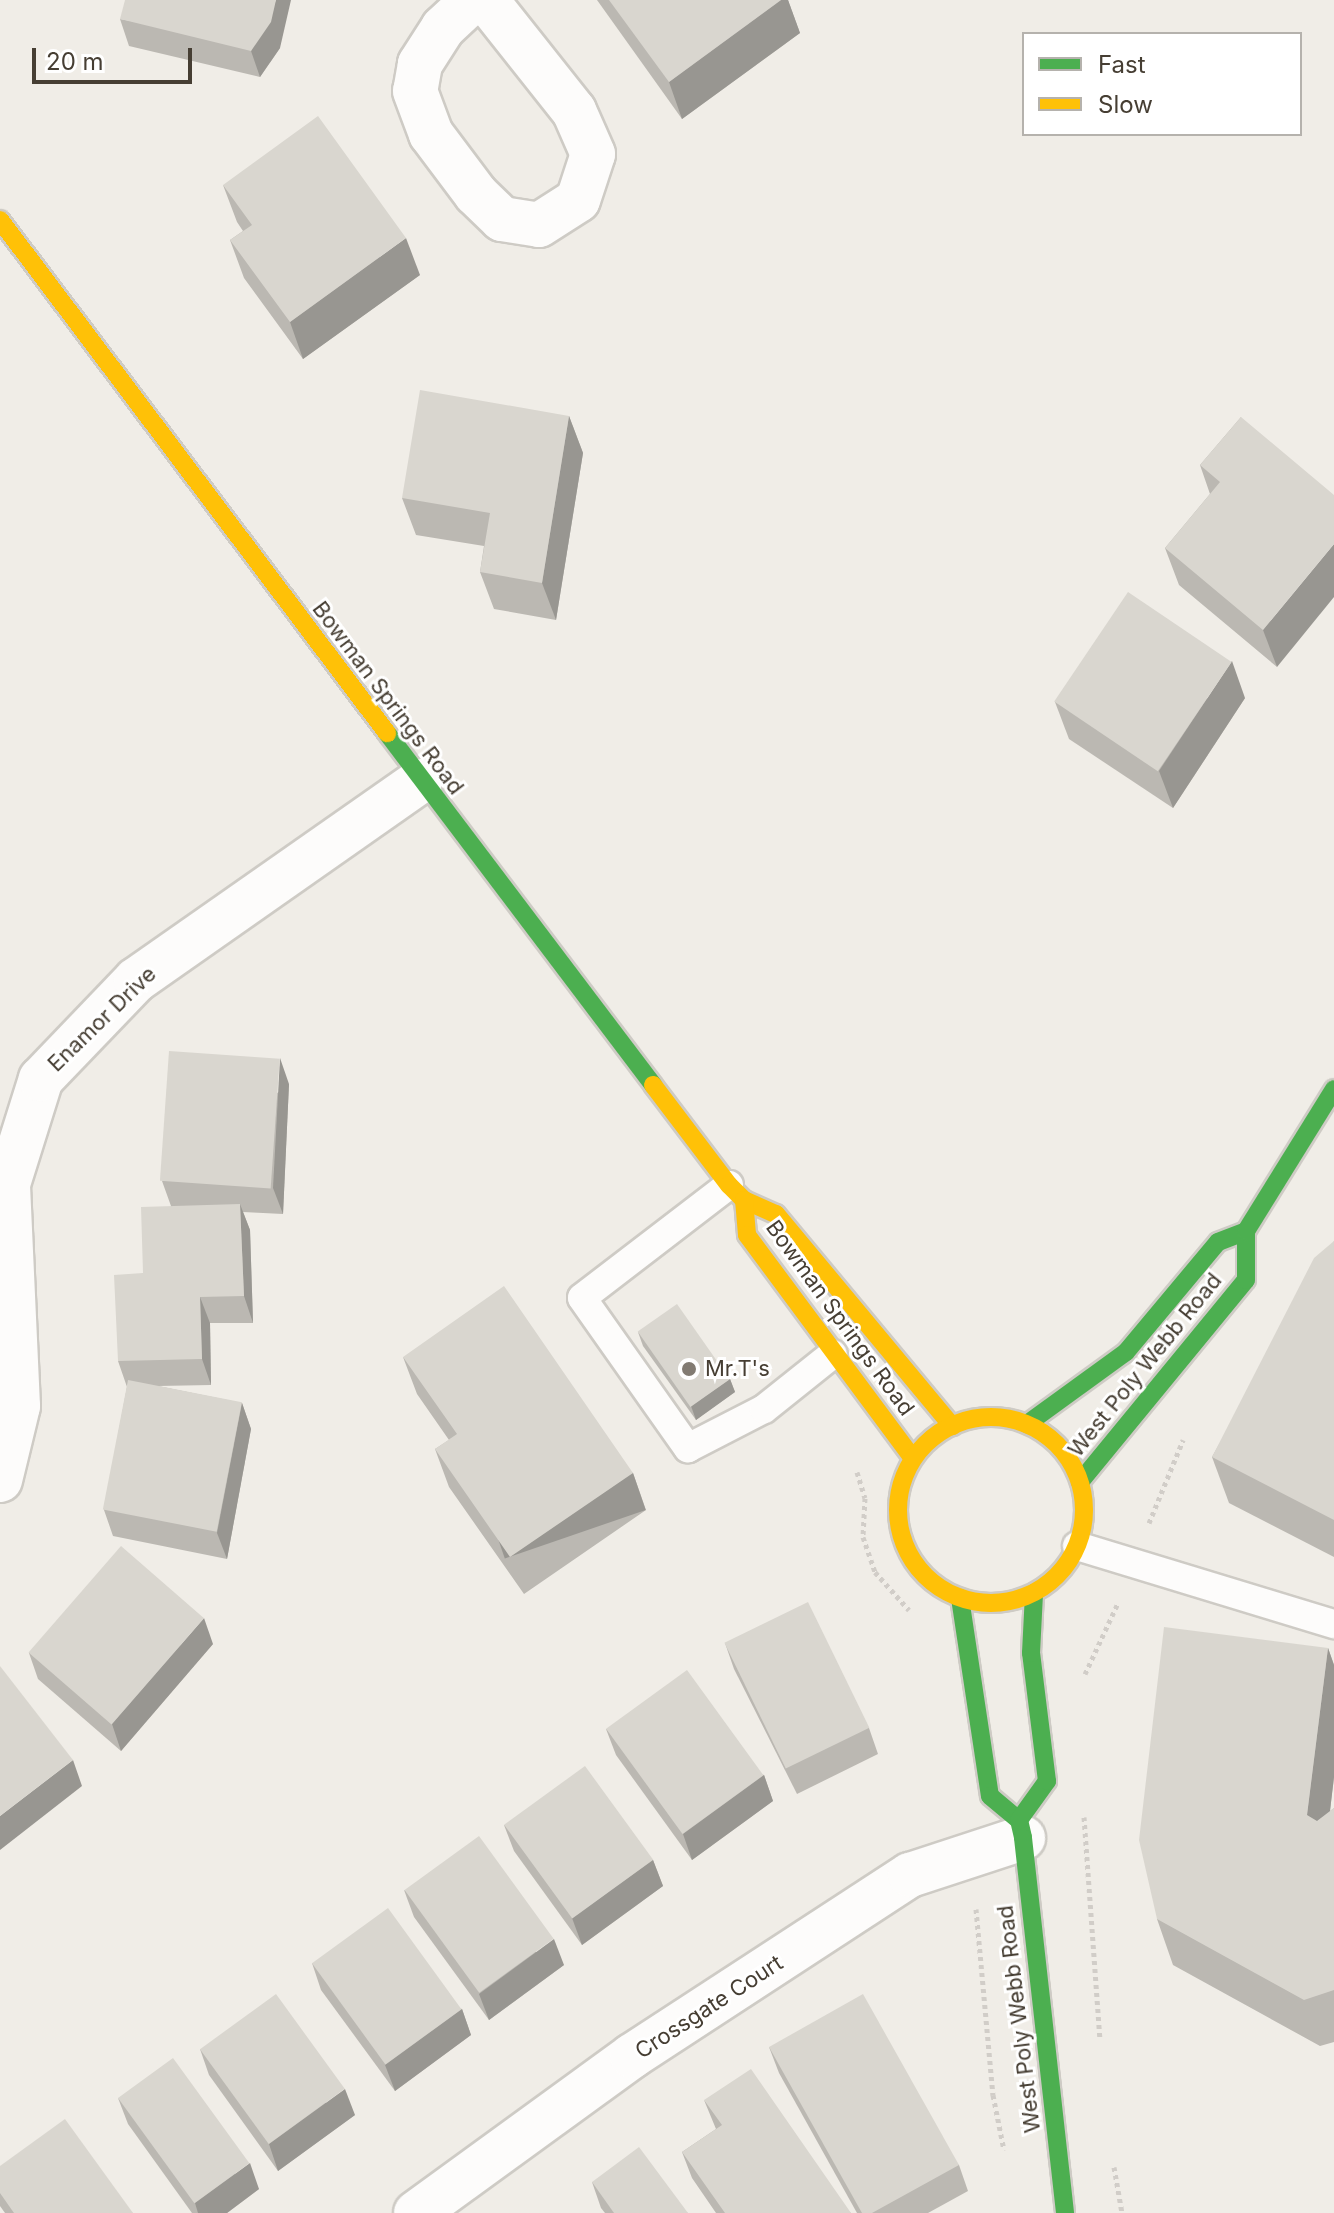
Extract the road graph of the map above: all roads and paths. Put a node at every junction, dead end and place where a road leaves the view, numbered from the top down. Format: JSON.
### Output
{"nodes":[{"id":1,"x":473,"y":0,"type":"edge"},
{"id":2,"x":486,"y":0,"type":"edge"},
{"id":3,"x":0,"y":220,"type":"edge"},
{"id":4,"x":420,"y":781,"type":"junction"},
{"id":5,"x":1334,"y":1089,"type":"edge"},
{"id":6,"x":736,"y":1193,"type":"junction"},
{"id":7,"x":1246,"y":1231,"type":"junction"},
{"id":8,"x":833,"y":1354,"type":"junction"},
{"id":9,"x":1027,"y":1424,"type":"junction"},
{"id":10,"x":1189,"y":1424,"type":"dead end"},
{"id":11,"x":952,"y":1426,"type":"junction"},
{"id":12,"x":853,"y":1457,"type":"dead end"},
{"id":13,"x":912,"y":1457,"type":"junction"},
{"id":14,"x":0,"y":1480,"type":"edge"},
{"id":15,"x":1080,"y":1482,"type":"junction"},
{"id":16,"x":1077,"y":1546,"type":"junction"},
{"id":17,"x":1133,"y":1565,"type":"junction"},
{"id":18,"x":1034,"y":1593,"type":"junction"},
{"id":19,"x":960,"y":1598,"type":"junction"},
{"id":20,"x":913,"y":1614,"type":"dead end"},
{"id":21,"x":1334,"y":1624,"type":"edge"},
{"id":22,"x":1078,"y":1689,"type":"dead end"},
{"id":23,"x":1083,"y":1812,"type":"dead end"},
{"id":24,"x":1021,"y":1829,"type":"junction"},
{"id":25,"x":976,"y":1909,"type":"dead end"},
{"id":26,"x":1100,"y":2044,"type":"dead end"},
{"id":27,"x":1111,"y":2152,"type":"dead end"},
{"id":28,"x":1005,"y":2154,"type":"dead end"},
{"id":29,"x":416,"y":2213,"type":"edge"},
{"id":30,"x":1065,"y":2213,"type":"edge"},
{"id":31,"x":1122,"y":2213,"type":"edge"}],
"edges":[{"from":1,"to":2,"type":"street"},
{"from":3,"to":4,"type":"street","name":"Bowman Springs Road"},
{"from":4,"to":6,"type":"street","name":"Bowman Springs Road"},
{"from":4,"to":14,"type":"street","name":"Enamor Drive"},
{"from":5,"to":7,"type":"street","name":"West Poly Webb Road"},
{"from":6,"to":8,"type":"street","name":"Bowman Springs Road"},
{"from":6,"to":8,"type":"lane"},
{"from":6,"to":11,"type":"street","name":"Bowman Springs Road"},
{"from":7,"to":9,"type":"street","name":"West Poly Webb Road"},
{"from":7,"to":15,"type":"street","name":"West Poly Webb Road"},
{"from":8,"to":13,"type":"street","name":"Bowman Springs Road"},
{"from":9,"to":11,"type":"street"},
{"from":9,"to":15,"type":"street"},
{"from":10,"to":17,"type":"path"},
{"from":11,"to":13,"type":"street"},
{"from":12,"to":20,"type":"path"},
{"from":13,"to":19,"type":"street"},
{"from":15,"to":16,"type":"street"},
{"from":16,"to":17,"type":"lane"},
{"from":16,"to":18,"type":"street"},
{"from":17,"to":21,"type":"lane"},
{"from":17,"to":22,"type":"path"},
{"from":18,"to":19,"type":"street"},
{"from":18,"to":24,"type":"street"},
{"from":19,"to":24,"type":"street"},
{"from":23,"to":26,"type":"path"},
{"from":24,"to":29,"type":"street","name":"Crossgate Court"},
{"from":24,"to":30,"type":"street","name":"West Poly Webb Road"},
{"from":25,"to":28,"type":"path"},
{"from":27,"to":31,"type":"path"}]}
